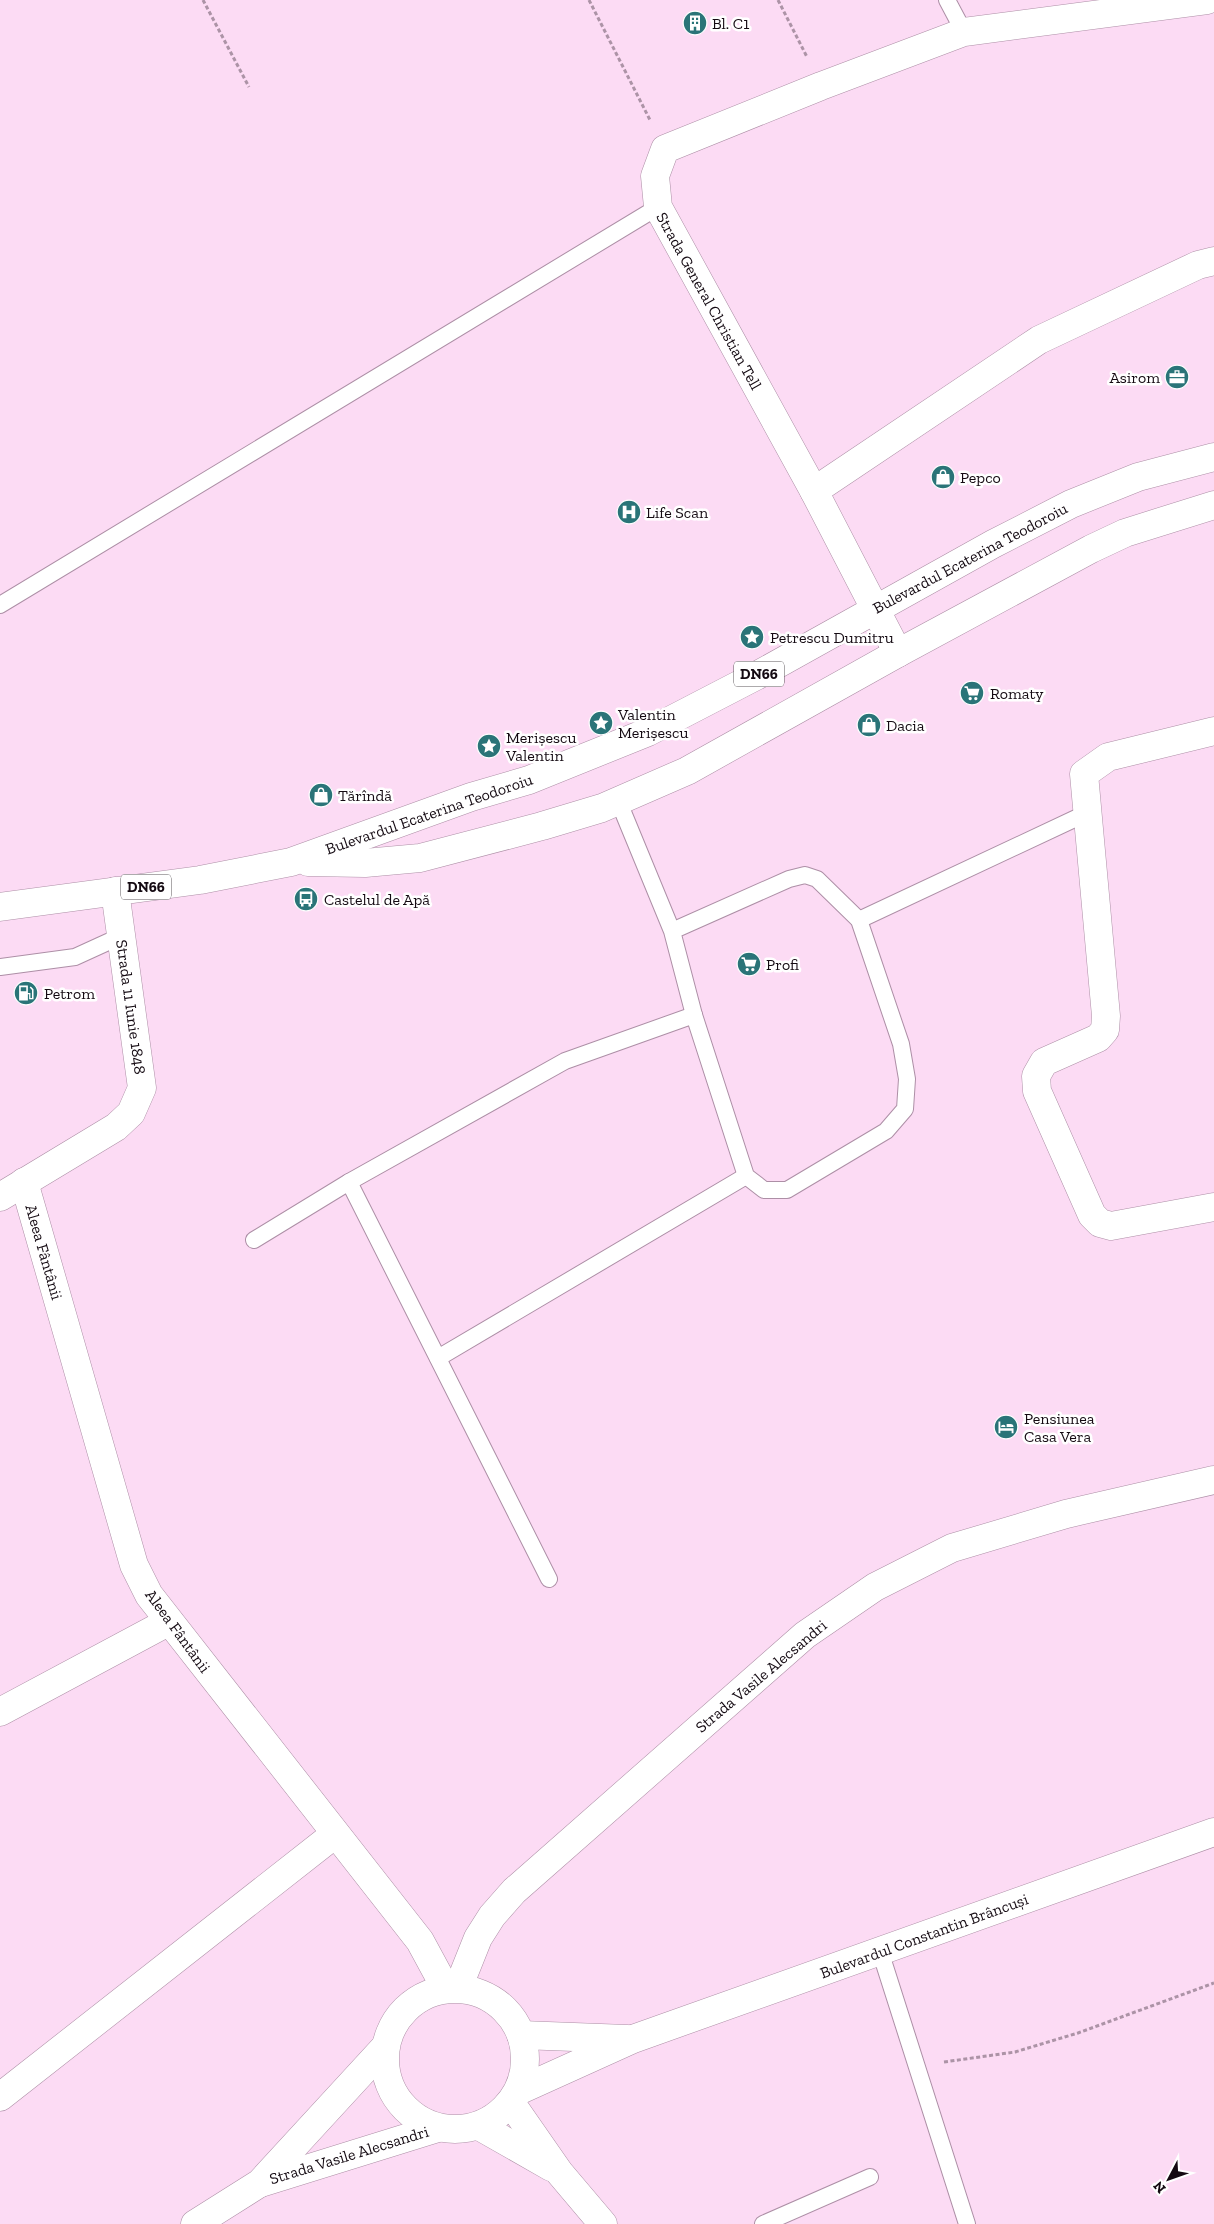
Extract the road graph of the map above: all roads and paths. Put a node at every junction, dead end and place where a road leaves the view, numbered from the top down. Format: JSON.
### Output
{"nodes":[{"id":1,"x":202,"y":0,"type":"edge"},
{"id":2,"x":589,"y":0,"type":"edge"},
{"id":3,"x":778,"y":0,"type":"edge"},
{"id":4,"x":947,"y":0,"type":"edge"},
{"id":5,"x":1208,"y":0,"type":"edge"},
{"id":6,"x":1155,"y":4,"type":"edge"},
{"id":7,"x":964,"y":32,"type":"junction"},
{"id":8,"x":821,"y":86,"type":"junction"},
{"id":9,"x":248,"y":87,"type":"dead end"},
{"id":10,"x":665,"y":149,"type":"junction"},
{"id":11,"x":658,"y":207,"type":"junction"},
{"id":12,"x":1214,"y":261,"type":"edge"},
{"id":13,"x":1214,"y":457,"type":"edge"},
{"id":14,"x":814,"y":492,"type":"junction"},
{"id":15,"x":1214,"y":505,"type":"edge"},
{"id":16,"x":0,"y":605,"type":"edge"},
{"id":17,"x":874,"y":608,"type":"junction"},
{"id":18,"x":898,"y":652,"type":"junction"},
{"id":19,"x":1214,"y":732,"type":"edge"},
{"id":20,"x":618,"y":800,"type":"junction"},
{"id":21,"x":1087,"y":813,"type":"junction"},
{"id":22,"x":291,"y":862,"type":"junction"},
{"id":23,"x":115,"y":891,"type":"junction"},
{"id":24,"x":0,"y":907,"type":"edge"},
{"id":25,"x":859,"y":920,"type":"junction"},
{"id":26,"x":672,"y":931,"type":"junction"},
{"id":27,"x":122,"y":936,"type":"junction"},
{"id":28,"x":0,"y":967,"type":"edge"},
{"id":29,"x":694,"y":1014,"type":"junction"},
{"id":30,"x":746,"y":1176,"type":"junction"},
{"id":31,"x":24,"y":1182,"type":"junction"},
{"id":32,"x":349,"y":1182,"type":"junction"},
{"id":33,"x":0,"y":1197,"type":"edge"},
{"id":34,"x":1214,"y":1207,"type":"edge"},
{"id":35,"x":254,"y":1240,"type":"dead end"},
{"id":36,"x":438,"y":1358,"type":"junction"},
{"id":37,"x":1214,"y":1480,"type":"edge"},
{"id":38,"x":549,"y":1579,"type":"dead end"},
{"id":39,"x":168,"y":1622,"type":"junction"},
{"id":40,"x":0,"y":1712,"type":"edge"},
{"id":41,"x":1214,"y":1832,"type":"edge"},
{"id":42,"x":335,"y":1834,"type":"junction"},
{"id":43,"x":880,"y":1951,"type":"junction"},
{"id":44,"x":1214,"y":1983,"type":"edge"},
{"id":45,"x":452,"y":1989,"type":"junction"},
{"id":46,"x":521,"y":2036,"type":"junction"},
{"id":47,"x":633,"y":2039,"type":"junction"},
{"id":48,"x":385,"y":2046,"type":"junction"},
{"id":49,"x":917,"y":2066,"type":"junction"},
{"id":50,"x":0,"y":2097,"type":"edge"},
{"id":51,"x":514,"y":2097,"type":"junction"},
{"id":52,"x":479,"y":2126,"type":"junction"},
{"id":53,"x":438,"y":2128,"type":"junction"},
{"id":54,"x":559,"y":2172,"type":"junction"},
{"id":55,"x":870,"y":2177,"type":"dead end"},
{"id":56,"x":260,"y":2183,"type":"junction"},
{"id":57,"x":195,"y":2224,"type":"edge"},
{"id":58,"x":602,"y":2224,"type":"edge"},
{"id":59,"x":763,"y":2224,"type":"edge"},
{"id":60,"x":967,"y":2224,"type":"edge"}],
"edges":[{"from":1,"to":9,"type":"path"},
{"from":2,"to":10,"type":"path"},
{"from":3,"to":8,"type":"path"},
{"from":4,"to":7,"type":"lane"},
{"from":5,"to":6,"type":"street"},
{"from":6,"to":7,"type":"street"},
{"from":7,"to":8,"type":"street"},
{"from":8,"to":10,"type":"street"},
{"from":10,"to":11,"type":"street","name":"Strada General Christian Tell"},
{"from":11,"to":14,"type":"street","name":"Strada General Christian Tell"},
{"from":11,"to":16,"type":"lane"},
{"from":12,"to":14,"type":"street"},
{"from":13,"to":17,"type":"street","name":"Bulevardul Ecaterina Teodoroiu","number":"DN66"},
{"from":14,"to":17,"type":"street","name":"Strada General Christian Tell"},
{"from":15,"to":18,"type":"street","name":"Bulevardul Ecaterina Teodoroiu","number":"DN66"},
{"from":17,"to":18,"type":"street","name":"Strada General Christian Tell"},
{"from":17,"to":22,"type":"street","name":"Bulevardul Ecaterina Teodoroiu","number":"DN66"},
{"from":18,"to":20,"type":"street","name":"Bulevardul Ecaterina Teodoroiu","number":"DN66"},
{"from":19,"to":21,"type":"street"},
{"from":20,"to":22,"type":"street","name":"Bulevardul Ecaterina Teodoroiu","number":"DN66"},
{"from":20,"to":26,"type":"lane"},
{"from":21,"to":25,"type":"lane"},
{"from":21,"to":34,"type":"street"},
{"from":22,"to":23,"type":"street","name":"Bulevardul Ecaterina Teodoroiu","number":"DN66"},
{"from":23,"to":24,"type":"street","name":"Bulevardul Ecaterina Teodoroiu","number":"DN66"},
{"from":23,"to":27,"type":"street","name":"Strada 11 Iunie 1848"},
{"from":25,"to":26,"type":"lane"},
{"from":25,"to":30,"type":"lane"},
{"from":26,"to":29,"type":"lane"},
{"from":27,"to":28,"type":"lane"},
{"from":27,"to":31,"type":"street","name":"Strada 11 Iunie 1848"},
{"from":29,"to":30,"type":"lane"},
{"from":29,"to":32,"type":"lane"},
{"from":30,"to":36,"type":"lane"},
{"from":31,"to":33,"type":"street","name":"Strada 11 Iunie 1848"},
{"from":31,"to":39,"type":"street","name":"Aleea Fântânii"},
{"from":32,"to":35,"type":"lane"},
{"from":32,"to":36,"type":"lane"},
{"from":36,"to":38,"type":"lane"},
{"from":37,"to":45,"type":"street","name":"Strada Vasile Alecsandri"},
{"from":39,"to":40,"type":"street"},
{"from":39,"to":42,"type":"street","name":"Aleea Fântânii"},
{"from":41,"to":43,"type":"street","name":"Bulevardul Constantin Brâncuși"},
{"from":42,"to":45,"type":"street","name":"Aleea Fântânii"},
{"from":42,"to":50,"type":"street"},
{"from":43,"to":47,"type":"street","name":"Bulevardul Constantin Brâncuși"},
{"from":43,"to":49,"type":"lane"},
{"from":44,"to":49,"type":"path"},
{"from":45,"to":46,"type":"street"},
{"from":45,"to":48,"type":"street"},
{"from":46,"to":47,"type":"street","name":"Bulevardul Constantin Brâncuși"},
{"from":46,"to":51,"type":"street"},
{"from":47,"to":51,"type":"street","name":"Bulevardul Constantin Brâncuși"},
{"from":48,"to":53,"type":"street"},
{"from":48,"to":56,"type":"street","name":"Strada Vasile Alecsandri"},
{"from":49,"to":60,"type":"lane"},
{"from":51,"to":52,"type":"street"},
{"from":51,"to":54,"type":"street"},
{"from":52,"to":53,"type":"street"},
{"from":52,"to":54,"type":"street"},
{"from":53,"to":56,"type":"street","name":"Strada Vasile Alecsandri"},
{"from":54,"to":58,"type":"street"},
{"from":55,"to":59,"type":"lane"},
{"from":56,"to":57,"type":"street","name":"Strada Vasile Alecsandri"}]}
